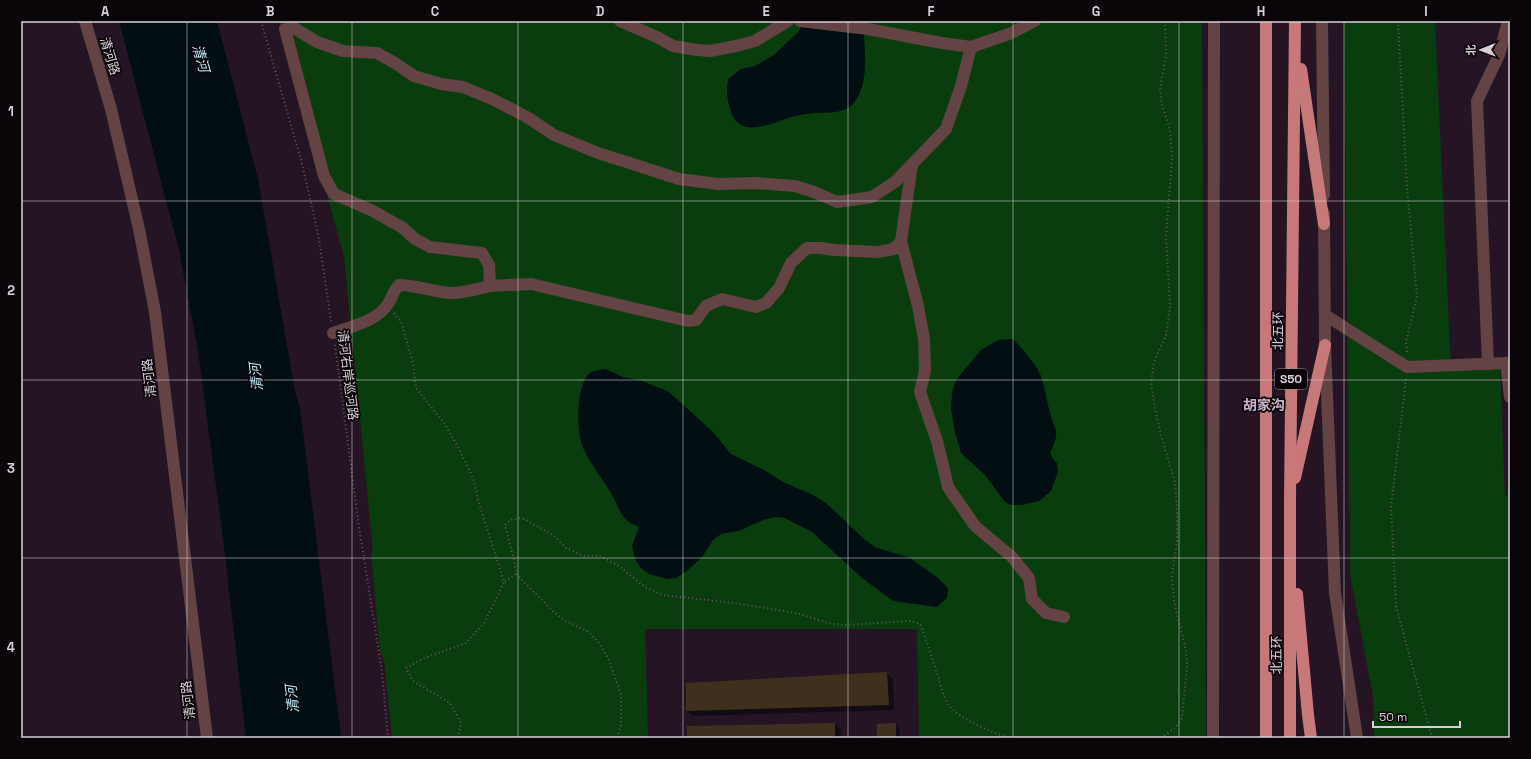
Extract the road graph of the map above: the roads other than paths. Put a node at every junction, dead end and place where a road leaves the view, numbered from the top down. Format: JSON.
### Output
{"nodes":[{"id":1,"x":85,"y":21,"type":"edge"},
{"id":2,"x":620,"y":21,"type":"edge"},
{"id":3,"x":788,"y":21,"type":"edge"},
{"id":4,"x":800,"y":21,"type":"edge"},
{"id":5,"x":1035,"y":21,"type":"edge"},
{"id":6,"x":1214,"y":21,"type":"edge"},
{"id":7,"x":1266,"y":21,"type":"edge"},
{"id":8,"x":1322,"y":21,"type":"edge"},
{"id":9,"x":1508,"y":21,"type":"edge"},
{"id":10,"x":1295,"y":26,"type":"edge"},
{"id":11,"x":971,"y":47,"type":"junction"},
{"id":12,"x":912,"y":165,"type":"junction"},
{"id":13,"x":1324,"y":224,"type":"junction"},
{"id":14,"x":901,"y":241,"type":"junction"},
{"id":15,"x":490,"y":286,"type":"junction"},
{"id":16,"x":1325,"y":315,"type":"junction"},
{"id":17,"x":333,"y":333,"type":"road end"},
{"id":18,"x":1325,"y":345,"type":"junction"},
{"id":19,"x":1488,"y":364,"type":"junction"},
{"id":20,"x":1510,"y":397,"type":"edge"},
{"id":21,"x":1290,"y":500,"type":"junction"},
{"id":22,"x":1290,"y":519,"type":"junction"},
{"id":23,"x":1064,"y":617,"type":"dead end"},
{"id":24,"x":207,"y":738,"type":"edge"},
{"id":25,"x":1213,"y":738,"type":"edge"},
{"id":26,"x":1266,"y":738,"type":"edge"},
{"id":27,"x":1290,"y":738,"type":"edge"},
{"id":28,"x":1311,"y":738,"type":"edge"},
{"id":29,"x":1357,"y":738,"type":"edge"}],
"edges":[{"from":1,"to":24,"type":"street","name":"清河路"},
{"from":2,"to":3,"type":"street"},
{"from":4,"to":11,"type":"street"},
{"from":5,"to":11,"type":"street"},
{"from":6,"to":25,"type":"street"},
{"from":7,"to":26,"type":"highway","name":"北五环","number":"S50"},
{"from":8,"to":13,"type":"street"},
{"from":9,"to":19,"type":"street"},
{"from":10,"to":13,"type":"highway"},
{"from":10,"to":21,"type":"highway","name":"北五环","number":"S50"},
{"from":11,"to":12,"type":"street"},
{"from":12,"to":14,"type":"street"},
{"from":12,"to":15,"type":"street"},
{"from":13,"to":16,"type":"street"},
{"from":14,"to":15,"type":"street"},
{"from":14,"to":23,"type":"street"},
{"from":15,"to":17,"type":"street"},
{"from":16,"to":18,"type":"street"},
{"from":16,"to":19,"type":"street"},
{"from":18,"to":21,"type":"highway"},
{"from":18,"to":29,"type":"street"},
{"from":19,"to":20,"type":"street"},
{"from":21,"to":22,"type":"highway","name":"北五环","number":"S50"},
{"from":22,"to":27,"type":"highway","name":"北五环","number":"S50"},
{"from":22,"to":28,"type":"highway"}]}
